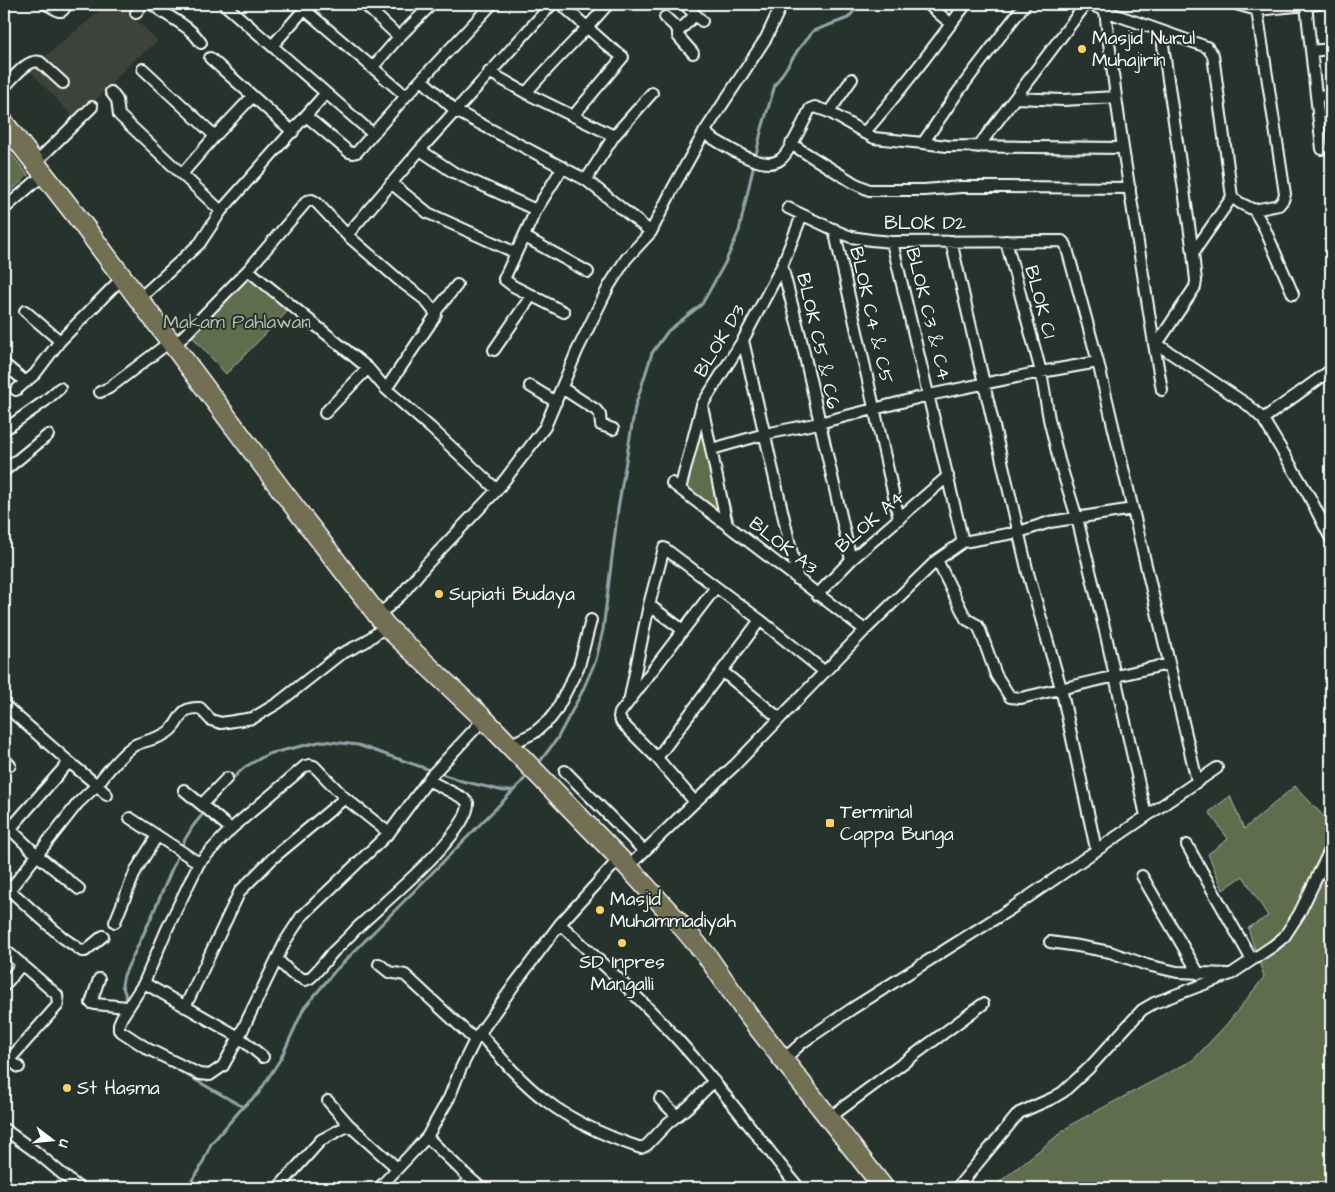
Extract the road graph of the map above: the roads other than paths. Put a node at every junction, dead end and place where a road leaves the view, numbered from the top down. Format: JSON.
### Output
{"nodes":[{"id":1,"x":46,"y":4,"type":"edge"},
{"id":2,"x":68,"y":4,"type":"edge"},
{"id":3,"x":142,"y":4,"type":"edge"},
{"id":4,"x":152,"y":4,"type":"edge"},
{"id":5,"x":224,"y":4,"type":"edge"},
{"id":6,"x":364,"y":4,"type":"edge"},
{"id":7,"x":492,"y":4,"type":"edge"},
{"id":8,"x":552,"y":4,"type":"edge"},
{"id":9,"x":561,"y":4,"type":"edge"},
{"id":10,"x":608,"y":4,"type":"edge"},
{"id":11,"x":684,"y":4,"type":"edge"},
{"id":12,"x":782,"y":4,"type":"edge"},
{"id":13,"x":928,"y":4,"type":"edge"},
{"id":14,"x":966,"y":4,"type":"edge"},
{"id":15,"x":1025,"y":4,"type":"edge"},
{"id":16,"x":1086,"y":4,"type":"edge"},
{"id":17,"x":1090,"y":4,"type":"edge"},
{"id":18,"x":1236,"y":4,"type":"edge"},
{"id":19,"x":1318,"y":4,"type":"edge"},
{"id":20,"x":429,"y":5,"type":"edge"},
{"id":21,"x":1288,"y":5,"type":"edge"},
{"id":22,"x":1306,"y":5,"type":"edge"},
{"id":23,"x":307,"y":6,"type":"edge"},
{"id":24,"x":1257,"y":10,"type":"junction"},
{"id":25,"x":1105,"y":11,"type":"junction"},
{"id":26,"x":136,"y":13,"type":"dead end"},
{"id":27,"x":665,"y":17,"type":"dead end"},
{"id":28,"x":951,"y":24,"type":"junction"},
{"id":29,"x":588,"y":28,"type":"junction"},
{"id":30,"x":679,"y":30,"type":"junction"},
{"id":31,"x":1161,"y":31,"type":"junction"},
{"id":32,"x":399,"y":37,"type":"junction"},
{"id":33,"x":201,"y":43,"type":"dead end"},
{"id":34,"x":272,"y":46,"type":"junction"},
{"id":35,"x":1331,"y":49,"type":"edge"},
{"id":36,"x":1311,"y":51,"type":"junction"},
{"id":37,"x":693,"y":53,"type":"dead end"},
{"id":38,"x":210,"y":58,"type":"dead end"},
{"id":39,"x":372,"y":68,"type":"junction"},
{"id":40,"x":143,"y":69,"type":"dead end"},
{"id":41,"x":489,"y":72,"type":"junction"},
{"id":42,"x":422,"y":80,"type":"junction"},
{"id":43,"x":852,"y":80,"type":"dead end"},
{"id":44,"x":64,"y":83,"type":"dead end"},
{"id":45,"x":4,"y":87,"type":"edge"},
{"id":46,"x":111,"y":92,"type":"dead end"},
{"id":47,"x":326,"y":93,"type":"junction"},
{"id":48,"x":526,"y":93,"type":"junction"},
{"id":49,"x":652,"y":93,"type":"dead end"},
{"id":50,"x":1331,"y":95,"type":"edge"},
{"id":51,"x":252,"y":96,"type":"junction"},
{"id":52,"x":406,"y":96,"type":"junction"},
{"id":53,"x":1316,"y":96,"type":"junction"},
{"id":54,"x":1116,"y":97,"type":"junction"},
{"id":55,"x":1016,"y":98,"type":"junction"},
{"id":56,"x":92,"y":107,"type":"dead end"},
{"id":57,"x":456,"y":111,"type":"junction"},
{"id":58,"x":829,"y":112,"type":"junction"},
{"id":59,"x":574,"y":115,"type":"junction"},
{"id":60,"x":306,"y":116,"type":"junction"},
{"id":61,"x":4,"y":123,"type":"edge"},
{"id":62,"x":705,"y":131,"type":"junction"},
{"id":63,"x":293,"y":132,"type":"junction"},
{"id":64,"x":864,"y":133,"type":"junction"},
{"id":65,"x":373,"y":134,"type":"junction"},
{"id":66,"x":216,"y":136,"type":"junction"},
{"id":67,"x":614,"y":136,"type":"junction"},
{"id":68,"x":791,"y":144,"type":"junction"},
{"id":69,"x":923,"y":144,"type":"junction"},
{"id":70,"x":978,"y":147,"type":"junction"},
{"id":71,"x":1123,"y":148,"type":"junction"},
{"id":72,"x":1322,"y":149,"type":"dead end"},
{"id":73,"x":420,"y":150,"type":"junction"},
{"id":74,"x":563,"y":167,"type":"junction"},
{"id":75,"x":39,"y":169,"type":"junction"},
{"id":76,"x":182,"y":174,"type":"junction"},
{"id":77,"x":586,"y":180,"type":"junction"},
{"id":78,"x":391,"y":183,"type":"junction"},
{"id":79,"x":1130,"y":188,"type":"junction"},
{"id":80,"x":1232,"y":197,"type":"junction"},
{"id":81,"x":788,"y":208,"type":"dead end"},
{"id":82,"x":4,"y":209,"type":"edge"},
{"id":83,"x":536,"y":210,"type":"junction"},
{"id":84,"x":1254,"y":210,"type":"junction"},
{"id":85,"x":221,"y":211,"type":"junction"},
{"id":86,"x":802,"y":215,"type":"junction"},
{"id":87,"x":834,"y":229,"type":"junction"},
{"id":88,"x":651,"y":232,"type":"junction"},
{"id":89,"x":346,"y":235,"type":"junction"},
{"id":90,"x":525,"y":237,"type":"junction"},
{"id":91,"x":951,"y":241,"type":"junction"},
{"id":92,"x":1006,"y":241,"type":"junction"},
{"id":93,"x":892,"y":242,"type":"junction"},
{"id":94,"x":1193,"y":252,"type":"junction"},
{"id":95,"x":516,"y":254,"type":"junction"},
{"id":96,"x":782,"y":266,"type":"junction"},
{"id":97,"x":248,"y":270,"type":"junction"},
{"id":98,"x":588,"y":272,"type":"dead end"},
{"id":99,"x":122,"y":278,"type":"junction"},
{"id":100,"x":457,"y":285,"type":"dead end"},
{"id":101,"x":1293,"y":294,"type":"dead end"},
{"id":102,"x":532,"y":295,"type":"junction"},
{"id":103,"x":138,"y":300,"type":"junction"},
{"id":104,"x":25,"y":311,"type":"dead end"},
{"id":105,"x":435,"y":312,"type":"junction"},
{"id":106,"x":564,"y":312,"type":"dead end"},
{"id":107,"x":744,"y":340,"type":"junction"},
{"id":108,"x":60,"y":342,"type":"junction"},
{"id":109,"x":172,"y":343,"type":"junction"},
{"id":110,"x":1155,"y":344,"type":"junction"},
{"id":111,"x":494,"y":350,"type":"dead end"},
{"id":112,"x":1098,"y":362,"type":"junction"},
{"id":113,"x":4,"y":364,"type":"edge"},
{"id":114,"x":368,"y":368,"type":"junction"},
{"id":115,"x":1331,"y":370,"type":"edge"},
{"id":116,"x":1041,"y":372,"type":"junction"},
{"id":117,"x":26,"y":382,"type":"junction"},
{"id":118,"x":984,"y":384,"type":"junction"},
{"id":119,"x":530,"y":386,"type":"dead end"},
{"id":120,"x":60,"y":388,"type":"dead end"},
{"id":121,"x":562,"y":388,"type":"junction"},
{"id":122,"x":386,"y":389,"type":"junction"},
{"id":123,"x":16,"y":390,"type":"dead end"},
{"id":124,"x":1162,"y":390,"type":"dead end"},
{"id":125,"x":100,"y":392,"type":"dead end"},
{"id":126,"x":929,"y":395,"type":"junction"},
{"id":127,"x":556,"y":402,"type":"junction"},
{"id":128,"x":702,"y":406,"type":"junction"},
{"id":129,"x":874,"y":409,"type":"junction"},
{"id":130,"x":325,"y":413,"type":"dead end"},
{"id":131,"x":1263,"y":419,"type":"junction"},
{"id":132,"x":819,"y":423,"type":"junction"},
{"id":133,"x":613,"y":428,"type":"dead end"},
{"id":134,"x":4,"y":430,"type":"edge"},
{"id":135,"x":765,"y":434,"type":"junction"},
{"id":136,"x":48,"y":435,"type":"dead end"},
{"id":137,"x":712,"y":449,"type":"junction"},
{"id":138,"x":4,"y":470,"type":"edge"},
{"id":139,"x":948,"y":476,"type":"junction"},
{"id":140,"x":676,"y":486,"type":"joint"},
{"id":141,"x":497,"y":490,"type":"junction"},
{"id":142,"x":1132,"y":509,"type":"junction"},
{"id":143,"x":1076,"y":518,"type":"junction"},
{"id":144,"x":899,"y":519,"type":"junction"},
{"id":145,"x":727,"y":525,"type":"junction"},
{"id":146,"x":1018,"y":532,"type":"junction"},
{"id":147,"x":1331,"y":539,"type":"edge"},
{"id":148,"x":963,"y":542,"type":"junction"},
{"id":149,"x":851,"y":560,"type":"junction"},
{"id":150,"x":937,"y":560,"type":"junction"},
{"id":151,"x":798,"y":580,"type":"junction"},
{"id":152,"x":716,"y":587,"type":"junction"},
{"id":153,"x":817,"y":595,"type":"junction"},
{"id":154,"x":648,"y":605,"type":"junction"},
{"id":155,"x":381,"y":620,"type":"junction"},
{"id":156,"x":591,"y":620,"type":"dead end"},
{"id":157,"x":760,"y":620,"type":"junction"},
{"id":158,"x":683,"y":630,"type":"junction"},
{"id":159,"x":865,"y":630,"type":"junction"},
{"id":160,"x":1168,"y":664,"type":"junction"},
{"id":161,"x":722,"y":671,"type":"junction"},
{"id":162,"x":825,"y":672,"type":"junction"},
{"id":163,"x":1115,"y":676,"type":"junction"},
{"id":164,"x":1061,"y":688,"type":"junction"},
{"id":165,"x":630,"y":698,"type":"junction"},
{"id":166,"x":4,"y":705,"type":"edge"},
{"id":167,"x":779,"y":718,"type":"junction"},
{"id":168,"x":484,"y":719,"type":"junction"},
{"id":169,"x":511,"y":747,"type":"junction"},
{"id":170,"x":657,"y":758,"type":"junction"},
{"id":171,"x":69,"y":762,"type":"junction"},
{"id":172,"x":1217,"y":768,"type":"dead end"},
{"id":173,"x":565,"y":772,"type":"dead end"},
{"id":174,"x":227,"y":778,"type":"dead end"},
{"id":175,"x":429,"y":778,"type":"junction"},
{"id":176,"x":1197,"y":781,"type":"junction"},
{"id":177,"x":97,"y":785,"type":"junction"},
{"id":178,"x":184,"y":790,"type":"dead end"},
{"id":179,"x":107,"y":795,"type":"dead end"},
{"id":180,"x":344,"y":798,"type":"junction"},
{"id":181,"x":695,"y":802,"type":"junction"},
{"id":182,"x":205,"y":807,"type":"junction"},
{"id":183,"x":1146,"y":816,"type":"junction"},
{"id":184,"x":130,"y":818,"type":"dead end"},
{"id":185,"x":7,"y":826,"type":"edge"},
{"id":186,"x":231,"y":829,"type":"junction"},
{"id":187,"x":389,"y":833,"type":"junction"},
{"id":188,"x":157,"y":836,"type":"junction"},
{"id":189,"x":1187,"y":845,"type":"dead end"},
{"id":190,"x":1331,"y":848,"type":"edge"},
{"id":191,"x":1096,"y":849,"type":"junction"},
{"id":192,"x":644,"y":851,"type":"junction"},
{"id":193,"x":37,"y":855,"type":"junction"},
{"id":194,"x":199,"y":863,"type":"junction"},
{"id":195,"x":624,"y":863,"type":"junction"},
{"id":196,"x":1142,"y":876,"type":"dead end"},
{"id":197,"x":78,"y":889,"type":"dead end"},
{"id":198,"x":6,"y":891,"type":"edge"},
{"id":199,"x":115,"y":922,"type":"dead end"},
{"id":200,"x":560,"y":924,"type":"junction"},
{"id":201,"x":103,"y":936,"type":"dead end"},
{"id":202,"x":1050,"y":942,"type":"dead end"},
{"id":203,"x":4,"y":949,"type":"edge"},
{"id":204,"x":277,"y":959,"type":"junction"},
{"id":205,"x":1252,"y":960,"type":"junction"},
{"id":206,"x":22,"y":964,"type":"junction"},
{"id":207,"x":380,"y":964,"type":"dead end"},
{"id":208,"x":1199,"y":974,"type":"junction"},
{"id":209,"x":1231,"y":974,"type":"junction"},
{"id":210,"x":99,"y":979,"type":"dead end"},
{"id":211,"x":144,"y":983,"type":"junction"},
{"id":212,"x":4,"y":986,"type":"edge"},
{"id":213,"x":983,"y":1004,"type":"dead end"},
{"id":214,"x":124,"y":1007,"type":"junction"},
{"id":215,"x":185,"y":1007,"type":"junction"},
{"id":216,"x":239,"y":1037,"type":"junction"},
{"id":217,"x":478,"y":1037,"type":"junction"},
{"id":218,"x":262,"y":1057,"type":"dead end"},
{"id":219,"x":6,"y":1058,"type":"edge"},
{"id":220,"x":783,"y":1060,"type":"junction"},
{"id":221,"x":19,"y":1067,"type":"dead end"},
{"id":222,"x":714,"y":1081,"type":"junction"},
{"id":223,"x":660,"y":1099,"type":"dead end"},
{"id":224,"x":328,"y":1101,"type":"dead end"},
{"id":225,"x":677,"y":1116,"type":"junction"},
{"id":226,"x":829,"y":1118,"type":"junction"},
{"id":227,"x":349,"y":1125,"type":"junction"},
{"id":228,"x":4,"y":1129,"type":"edge"},
{"id":229,"x":427,"y":1137,"type":"junction"},
{"id":230,"x":397,"y":1168,"type":"junction"},
{"id":231,"x":470,"y":1179,"type":"junction"},
{"id":232,"x":79,"y":1188,"type":"edge"},
{"id":233,"x":278,"y":1188,"type":"edge"},
{"id":234,"x":379,"y":1188,"type":"edge"},
{"id":235,"x":462,"y":1188,"type":"edge"},
{"id":236,"x":481,"y":1188,"type":"edge"},
{"id":237,"x":799,"y":1188,"type":"edge"},
{"id":238,"x":884,"y":1188,"type":"edge"},
{"id":239,"x":957,"y":1188,"type":"edge"}],
"edges":[{"from":1,"to":2,"type":"street"},
{"from":3,"to":26,"type":"street"},
{"from":4,"to":33,"type":"street"},
{"from":5,"to":34,"type":"street"},
{"from":6,"to":32,"type":"street"},
{"from":7,"to":42,"type":"street"},
{"from":8,"to":41,"type":"street"},
{"from":9,"to":29,"type":"street"},
{"from":10,"to":29,"type":"street"},
{"from":11,"to":30,"type":"street"},
{"from":12,"to":62,"type":"street"},
{"from":13,"to":28,"type":"street"},
{"from":14,"to":28,"type":"street"},
{"from":15,"to":69,"type":"street"},
{"from":16,"to":55,"type":"street"},
{"from":17,"to":25,"type":"street"},
{"from":18,"to":24,"type":"street"},
{"from":19,"to":22,"type":"street"},
{"from":20,"to":32,"type":"street"},
{"from":21,"to":22,"type":"street"},
{"from":21,"to":24,"type":"street"},
{"from":22,"to":36,"type":"street"},
{"from":23,"to":34,"type":"street"},
{"from":23,"to":39,"type":"street"},
{"from":24,"to":84,"type":"street"},
{"from":25,"to":31,"type":"street"},
{"from":25,"to":54,"type":"street"},
{"from":27,"to":30,"type":"street"},
{"from":28,"to":64,"type":"street"},
{"from":29,"to":48,"type":"street"},
{"from":29,"to":59,"type":"street"},
{"from":30,"to":37,"type":"street"},
{"from":31,"to":80,"type":"street"},
{"from":31,"to":94,"type":"street"},
{"from":32,"to":39,"type":"street"},
{"from":34,"to":47,"type":"street"},
{"from":35,"to":36,"type":"street"},
{"from":36,"to":53,"type":"street"},
{"from":38,"to":51,"type":"street"},
{"from":39,"to":52,"type":"street"},
{"from":40,"to":66,"type":"street"},
{"from":41,"to":48,"type":"street"},
{"from":41,"to":57,"type":"street"},
{"from":42,"to":52,"type":"street"},
{"from":42,"to":57,"type":"street"},
{"from":43,"to":58,"type":"street"},
{"from":44,"to":45,"type":"street"},
{"from":46,"to":76,"type":"street"},
{"from":47,"to":60,"type":"street"},
{"from":47,"to":65,"type":"street"},
{"from":48,"to":59,"type":"street"},
{"from":49,"to":67,"type":"street"},
{"from":50,"to":53,"type":"street"},
{"from":51,"to":63,"type":"street"},
{"from":51,"to":66,"type":"street"},
{"from":52,"to":65,"type":"street"},
{"from":53,"to":72,"type":"street"},
{"from":54,"to":55,"type":"street"},
{"from":54,"to":71,"type":"street"},
{"from":55,"to":70,"type":"street"},
{"from":56,"to":75,"type":"street"},
{"from":57,"to":73,"type":"street"},
{"from":57,"to":74,"type":"street"},
{"from":58,"to":64,"type":"street"},
{"from":58,"to":68,"type":"street"},
{"from":59,"to":67,"type":"street"},
{"from":60,"to":63,"type":"street"},
{"from":60,"to":65,"type":"street"},
{"from":61,"to":75,"type":"highway"},
{"from":62,"to":68,"type":"street"},
{"from":62,"to":88,"type":"street"},
{"from":63,"to":85,"type":"street"},
{"from":64,"to":69,"type":"street"},
{"from":66,"to":76,"type":"street"},
{"from":67,"to":77,"type":"street"},
{"from":68,"to":79,"type":"street"},
{"from":69,"to":70,"type":"street"},
{"from":70,"to":71,"type":"street"},
{"from":71,"to":79,"type":"street"},
{"from":73,"to":78,"type":"street"},
{"from":73,"to":83,"type":"street"},
{"from":74,"to":77,"type":"street"},
{"from":74,"to":83,"type":"street"},
{"from":75,"to":82,"type":"street"},
{"from":75,"to":99,"type":"highway"},
{"from":76,"to":85,"type":"street"},
{"from":77,"to":88,"type":"street"},
{"from":78,"to":89,"type":"street"},
{"from":78,"to":95,"type":"street"},
{"from":79,"to":110,"type":"street"},
{"from":80,"to":84,"type":"street"},
{"from":80,"to":94,"type":"street"},
{"from":81,"to":86,"type":"street","name":"BLOK D2"},
{"from":83,"to":90,"type":"street"},
{"from":84,"to":101,"type":"street"},
{"from":85,"to":103,"type":"street"},
{"from":86,"to":87,"type":"street","name":"BLOK D2"},
{"from":86,"to":96,"type":"street","name":"BLOK D3"},
{"from":87,"to":93,"type":"street","name":"BLOK D2"},
{"from":87,"to":129,"type":"street","name":"BLOK C4 & C5"},
{"from":88,"to":121,"type":"street"},
{"from":89,"to":97,"type":"street"},
{"from":89,"to":105,"type":"street"},
{"from":90,"to":95,"type":"street"},
{"from":90,"to":98,"type":"street"},
{"from":91,"to":92,"type":"street","name":"BLOK D2"},
{"from":91,"to":93,"type":"street","name":"BLOK D2"},
{"from":91,"to":118,"type":"street"},
{"from":92,"to":112,"type":"street","name":"BLOK D2"},
{"from":92,"to":116,"type":"street","name":"BLOK C1"},
{"from":93,"to":126,"type":"street","name":"BLOK C3 & C4"},
{"from":94,"to":110,"type":"street"},
{"from":95,"to":102,"type":"street"},
{"from":96,"to":107,"type":"street","name":"BLOK D3"},
{"from":96,"to":132,"type":"street","name":"BLOK C5 & C6"},
{"from":97,"to":109,"type":"street"},
{"from":97,"to":114,"type":"street"},
{"from":99,"to":103,"type":"highway"},
{"from":99,"to":108,"type":"street"},
{"from":100,"to":105,"type":"street"},
{"from":102,"to":106,"type":"street"},
{"from":102,"to":111,"type":"street"},
{"from":103,"to":109,"type":"highway"},
{"from":104,"to":108,"type":"street"},
{"from":105,"to":122,"type":"street"},
{"from":107,"to":128,"type":"street","name":"BLOK D3"},
{"from":107,"to":135,"type":"street"},
{"from":108,"to":117,"type":"street"},
{"from":109,"to":125,"type":"street"},
{"from":109,"to":155,"type":"highway"},
{"from":110,"to":124,"type":"street"},
{"from":110,"to":131,"type":"street"},
{"from":112,"to":116,"type":"street"},
{"from":112,"to":142,"type":"street"},
{"from":113,"to":117,"type":"street"},
{"from":114,"to":122,"type":"street"},
{"from":114,"to":130,"type":"street"},
{"from":115,"to":131,"type":"street"},
{"from":116,"to":118,"type":"street"},
{"from":116,"to":143,"type":"street","name":"BLOK C1"},
{"from":117,"to":123,"type":"street"},
{"from":118,"to":126,"type":"street"},
{"from":118,"to":146,"type":"street"},
{"from":119,"to":127,"type":"street"},
{"from":120,"to":134,"type":"street"},
{"from":121,"to":127,"type":"street"},
{"from":121,"to":133,"type":"street"},
{"from":122,"to":141,"type":"street"},
{"from":126,"to":129,"type":"street"},
{"from":126,"to":139,"type":"street","name":"BLOK C3 & C4"},
{"from":127,"to":141,"type":"street"},
{"from":128,"to":137,"type":"street"},
{"from":128,"to":140,"type":"street","name":"BLOK D3"},
{"from":129,"to":132,"type":"street"},
{"from":129,"to":144,"type":"street","name":"BLOK C4 & C5"},
{"from":131,"to":147,"type":"street"},
{"from":132,"to":135,"type":"street"},
{"from":132,"to":149,"type":"street","name":"BLOK C5 & C6"},
{"from":135,"to":137,"type":"street"},
{"from":135,"to":151,"type":"street"},
{"from":136,"to":138,"type":"street"},
{"from":137,"to":145,"type":"street"},
{"from":139,"to":144,"type":"street","name":"BLOK A4"},
{"from":139,"to":148,"type":"street","name":"BLOK C3 & C4"},
{"from":140,"to":145,"type":"street","name":"BLOK A3"},
{"from":141,"to":155,"type":"street"},
{"from":142,"to":143,"type":"street"},
{"from":142,"to":160,"type":"street"},
{"from":143,"to":146,"type":"street"},
{"from":143,"to":163,"type":"street","name":"BLOK C1"},
{"from":144,"to":149,"type":"street","name":"BLOK A4"},
{"from":145,"to":151,"type":"street","name":"BLOK A3"},
{"from":146,"to":148,"type":"street"},
{"from":146,"to":164,"type":"street"},
{"from":148,"to":150,"type":"street"},
{"from":149,"to":153,"type":"street","name":"BLOK A4"},
{"from":150,"to":159,"type":"street"},
{"from":150,"to":164,"type":"street"},
{"from":151,"to":153,"type":"street","name":"BLOK A3"},
{"from":152,"to":154,"type":"street"},
{"from":152,"to":157,"type":"street"},
{"from":152,"to":158,"type":"street"},
{"from":153,"to":159,"type":"street","name":"BLOK A3"},
{"from":154,"to":158,"type":"street"},
{"from":154,"to":165,"type":"street"},
{"from":155,"to":168,"type":"highway"},
{"from":155,"to":177,"type":"street"},
{"from":156,"to":169,"type":"street"},
{"from":157,"to":161,"type":"street"},
{"from":157,"to":162,"type":"street"},
{"from":158,"to":165,"type":"street"},
{"from":159,"to":162,"type":"street"},
{"from":160,"to":163,"type":"street"},
{"from":160,"to":176,"type":"street"},
{"from":161,"to":167,"type":"street"},
{"from":161,"to":170,"type":"street"},
{"from":162,"to":167,"type":"street"},
{"from":163,"to":164,"type":"street"},
{"from":163,"to":183,"type":"street","name":"BLOK C1"},
{"from":164,"to":191,"type":"street"},
{"from":165,"to":170,"type":"street"},
{"from":166,"to":171,"type":"street"},
{"from":167,"to":181,"type":"street"},
{"from":168,"to":169,"type":"highway"},
{"from":168,"to":175,"type":"street"},
{"from":169,"to":195,"type":"highway"},
{"from":170,"to":181,"type":"street"},
{"from":171,"to":177,"type":"street"},
{"from":171,"to":185,"type":"street"},
{"from":172,"to":176,"type":"street"},
{"from":173,"to":192,"type":"street"},
{"from":174,"to":182,"type":"street"},
{"from":175,"to":187,"type":"street"},
{"from":175,"to":204,"type":"street"},
{"from":176,"to":183,"type":"street"},
{"from":177,"to":179,"type":"street"},
{"from":177,"to":193,"type":"street"},
{"from":178,"to":182,"type":"street"},
{"from":180,"to":186,"type":"street"},
{"from":180,"to":187,"type":"street"},
{"from":180,"to":215,"type":"street"},
{"from":181,"to":192,"type":"street"},
{"from":182,"to":186,"type":"street"},
{"from":183,"to":191,"type":"street"},
{"from":184,"to":188,"type":"street"},
{"from":185,"to":193,"type":"street"},
{"from":186,"to":194,"type":"street"},
{"from":187,"to":204,"type":"street"},
{"from":188,"to":194,"type":"street"},
{"from":188,"to":199,"type":"street"},
{"from":189,"to":205,"type":"street"},
{"from":190,"to":205,"type":"street"},
{"from":191,"to":220,"type":"street"},
{"from":192,"to":195,"type":"street"},
{"from":193,"to":197,"type":"street"},
{"from":193,"to":198,"type":"street"},
{"from":194,"to":211,"type":"street"},
{"from":195,"to":200,"type":"street"},
{"from":195,"to":220,"type":"highway"},
{"from":196,"to":208,"type":"street"},
{"from":198,"to":201,"type":"street"},
{"from":200,"to":217,"type":"street"},
{"from":200,"to":222,"type":"street"},
{"from":202,"to":208,"type":"street"},
{"from":203,"to":206,"type":"street"},
{"from":204,"to":216,"type":"street"},
{"from":205,"to":209,"type":"street"},
{"from":206,"to":212,"type":"street"},
{"from":206,"to":219,"type":"street"},
{"from":207,"to":217,"type":"street"},
{"from":208,"to":209,"type":"street"},
{"from":209,"to":239,"type":"street"},
{"from":210,"to":214,"type":"street"},
{"from":211,"to":214,"type":"street"},
{"from":211,"to":215,"type":"street"},
{"from":213,"to":226,"type":"street"},
{"from":214,"to":216,"type":"street"},
{"from":215,"to":216,"type":"street"},
{"from":216,"to":218,"type":"street"},
{"from":217,"to":225,"type":"street"},
{"from":217,"to":229,"type":"street"},
{"from":219,"to":221,"type":"street"},
{"from":220,"to":226,"type":"highway"},
{"from":222,"to":225,"type":"street"},
{"from":222,"to":237,"type":"street"},
{"from":223,"to":225,"type":"street"},
{"from":224,"to":227,"type":"street"},
{"from":226,"to":238,"type":"highway"},
{"from":227,"to":230,"type":"street"},
{"from":227,"to":233,"type":"street"},
{"from":228,"to":232,"type":"street"},
{"from":229,"to":230,"type":"street"},
{"from":229,"to":231,"type":"street"},
{"from":230,"to":234,"type":"street"},
{"from":231,"to":235,"type":"street"},
{"from":231,"to":236,"type":"street"}]}
